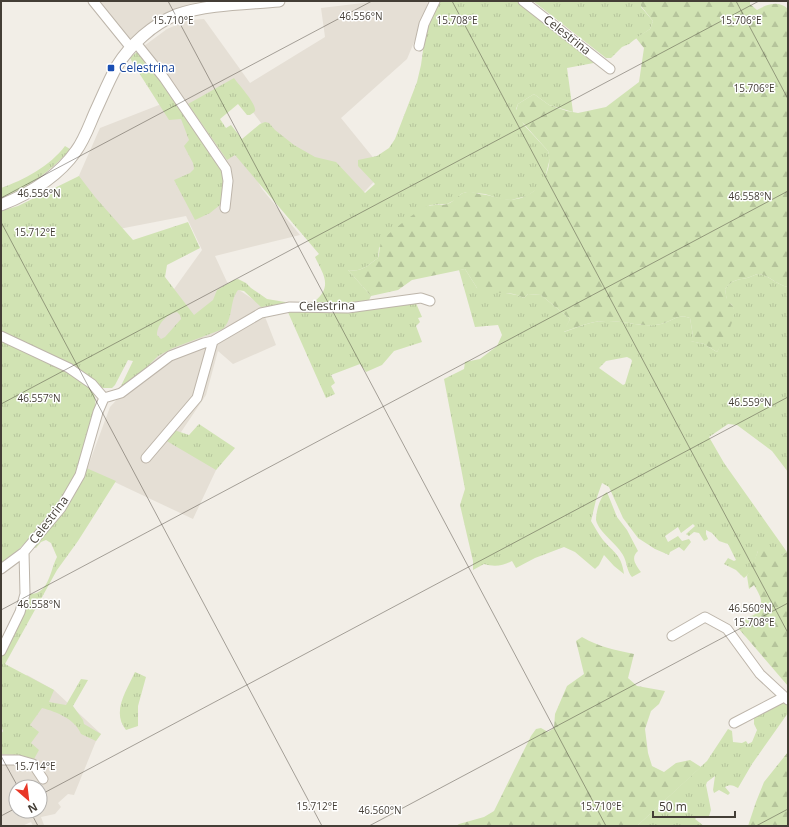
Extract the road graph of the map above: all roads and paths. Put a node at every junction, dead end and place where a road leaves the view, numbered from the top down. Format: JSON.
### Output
{"nodes":[{"id":1,"x":93,"y":1,"type":"edge"},
{"id":2,"x":278,"y":1,"type":"edge"},
{"id":3,"x":435,"y":1,"type":"edge"},
{"id":4,"x":523,"y":1,"type":"edge"},
{"id":5,"x":202,"y":5,"type":"edge"},
{"id":6,"x":134,"y":45,"type":"junction"},
{"id":7,"x":419,"y":46,"type":"dead end"},
{"id":8,"x":610,"y":68,"type":"dead end"},
{"id":9,"x":1,"y":205,"type":"edge"},
{"id":10,"x":225,"y":208,"type":"dead end"},
{"id":11,"x":430,"y":301,"type":"dead end"},
{"id":12,"x":1,"y":336,"type":"edge"},
{"id":13,"x":214,"y":341,"type":"junction"},
{"id":14,"x":104,"y":398,"type":"junction"},
{"id":15,"x":146,"y":458,"type":"dead end"},
{"id":16,"x":24,"y":552,"type":"junction"},
{"id":17,"x":1,"y":570,"type":"edge"},
{"id":18,"x":672,"y":636,"type":"dead end"},
{"id":19,"x":1,"y":651,"type":"edge"},
{"id":20,"x":786,"y":698,"type":"edge"},
{"id":21,"x":734,"y":723,"type":"dead end"},
{"id":22,"x":1,"y":760,"type":"edge"},
{"id":23,"x":43,"y":779,"type":"dead end"}],
"edges":[{"from":1,"to":6,"type":"street"},
{"from":2,"to":5,"type":"street"},
{"from":3,"to":7,"type":"street"},
{"from":4,"to":8,"type":"street","name":"Celestrina"},
{"from":5,"to":6,"type":"street"},
{"from":6,"to":9,"type":"street"},
{"from":6,"to":10,"type":"street"},
{"from":11,"to":13,"type":"street","name":"Celestrina"},
{"from":12,"to":14,"type":"street"},
{"from":13,"to":14,"type":"street","name":"Celestrina"},
{"from":13,"to":15,"type":"street"},
{"from":14,"to":16,"type":"street","name":"Celestrina"},
{"from":16,"to":17,"type":"street","name":"Celestrina"},
{"from":16,"to":19,"type":"street","name":"Celestrina"},
{"from":18,"to":20,"type":"street"},
{"from":20,"to":21,"type":"street"},
{"from":22,"to":23,"type":"street"}]}
